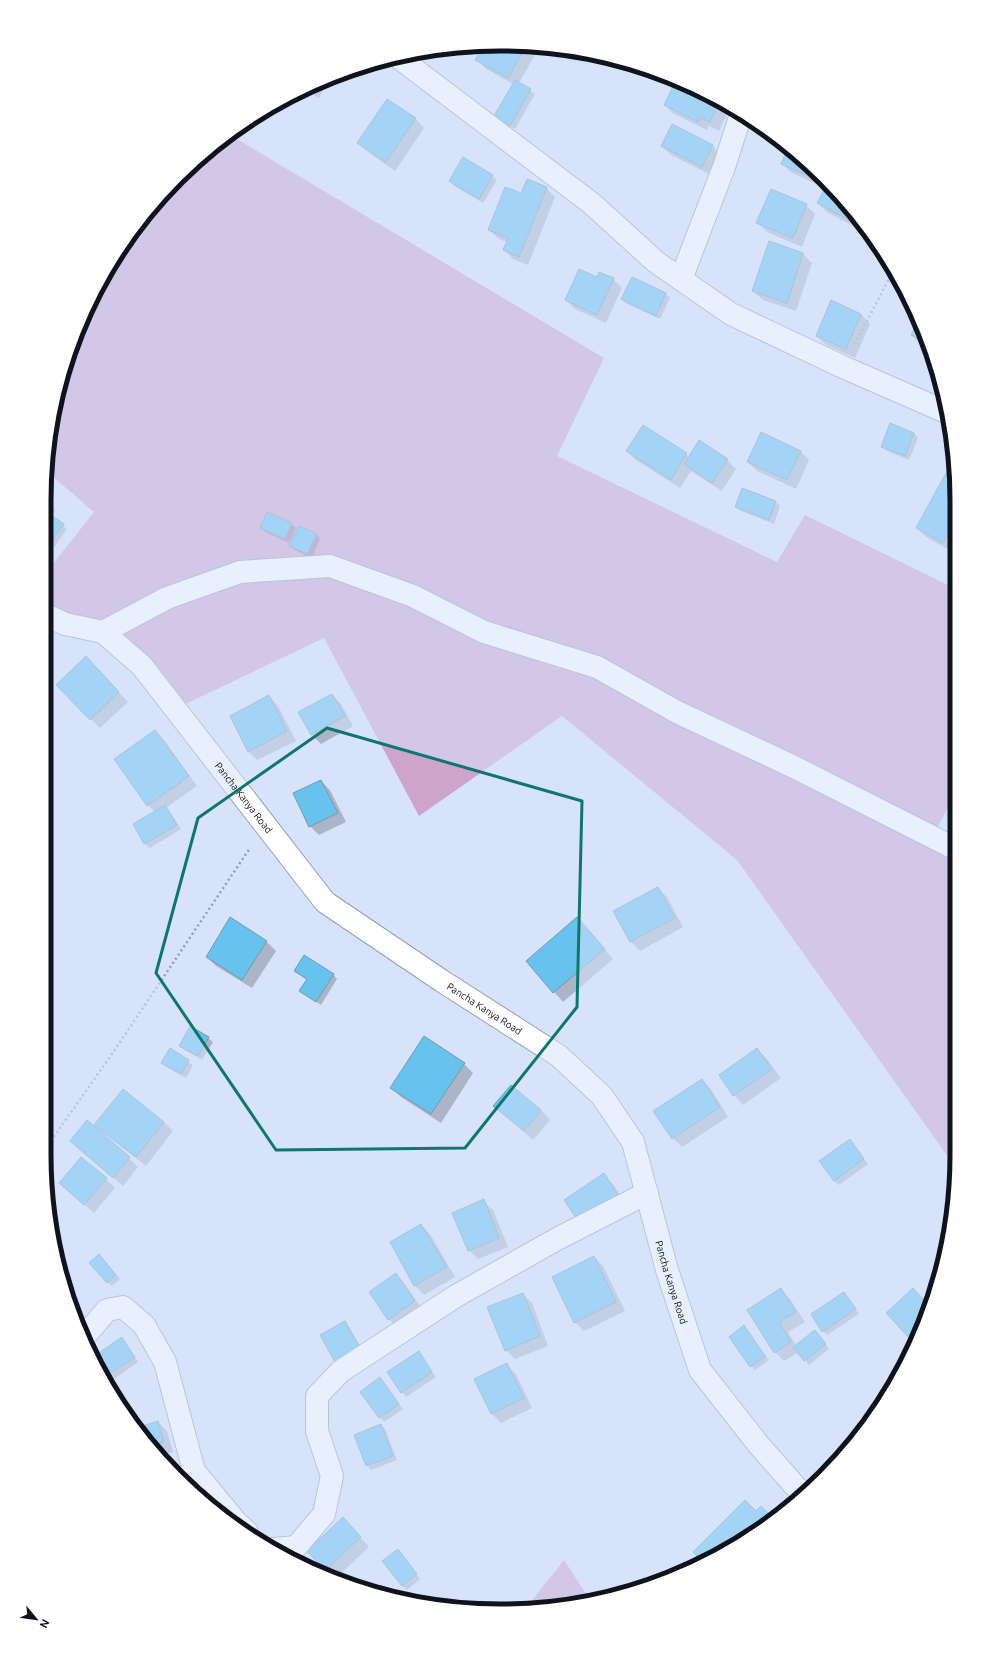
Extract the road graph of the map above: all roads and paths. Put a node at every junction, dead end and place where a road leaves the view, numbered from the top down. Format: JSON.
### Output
{"nodes":[{"id":1,"x":404,"y":62,"type":"edge"},
{"id":2,"x":739,"y":120,"type":"edge"},
{"id":3,"x":890,"y":276,"type":"edge"},
{"id":4,"x":681,"y":279,"type":"junction"},
{"id":5,"x":843,"y":367,"type":"junction"},
{"id":6,"x":940,"y":409,"type":"edge"},
{"id":7,"x":51,"y":617,"type":"edge"},
{"id":8,"x":103,"y":632,"type":"junction"},
{"id":9,"x":265,"y":826,"type":"junction"},
{"id":10,"x":950,"y":846,"type":"edge"},
{"id":11,"x":51,"y":1141,"type":"edge"},
{"id":12,"x":647,"y":1194,"type":"junction"},
{"id":13,"x":88,"y":1333,"type":"edge"},
{"id":14,"x":799,"y":1490,"type":"edge"},
{"id":15,"x":227,"y":1511,"type":"edge"},
{"id":16,"x":284,"y":1548,"type":"edge"}],
"edges":[{"from":1,"to":4,"type":"street"},
{"from":2,"to":4,"type":"street"},
{"from":3,"to":5,"type":"path"},
{"from":4,"to":5,"type":"street"},
{"from":5,"to":6,"type":"street"},
{"from":7,"to":8,"type":"street","name":"Pancha Kanya Road"},
{"from":8,"to":9,"type":"street","name":"Pancha Kanya Road"},
{"from":8,"to":10,"type":"street"},
{"from":9,"to":11,"type":"path"},
{"from":9,"to":12,"type":"street","name":"Pancha Kanya Road"},
{"from":12,"to":14,"type":"street","name":"Pancha Kanya Road"},
{"from":12,"to":16,"type":"street"},
{"from":13,"to":15,"type":"street"}]}
